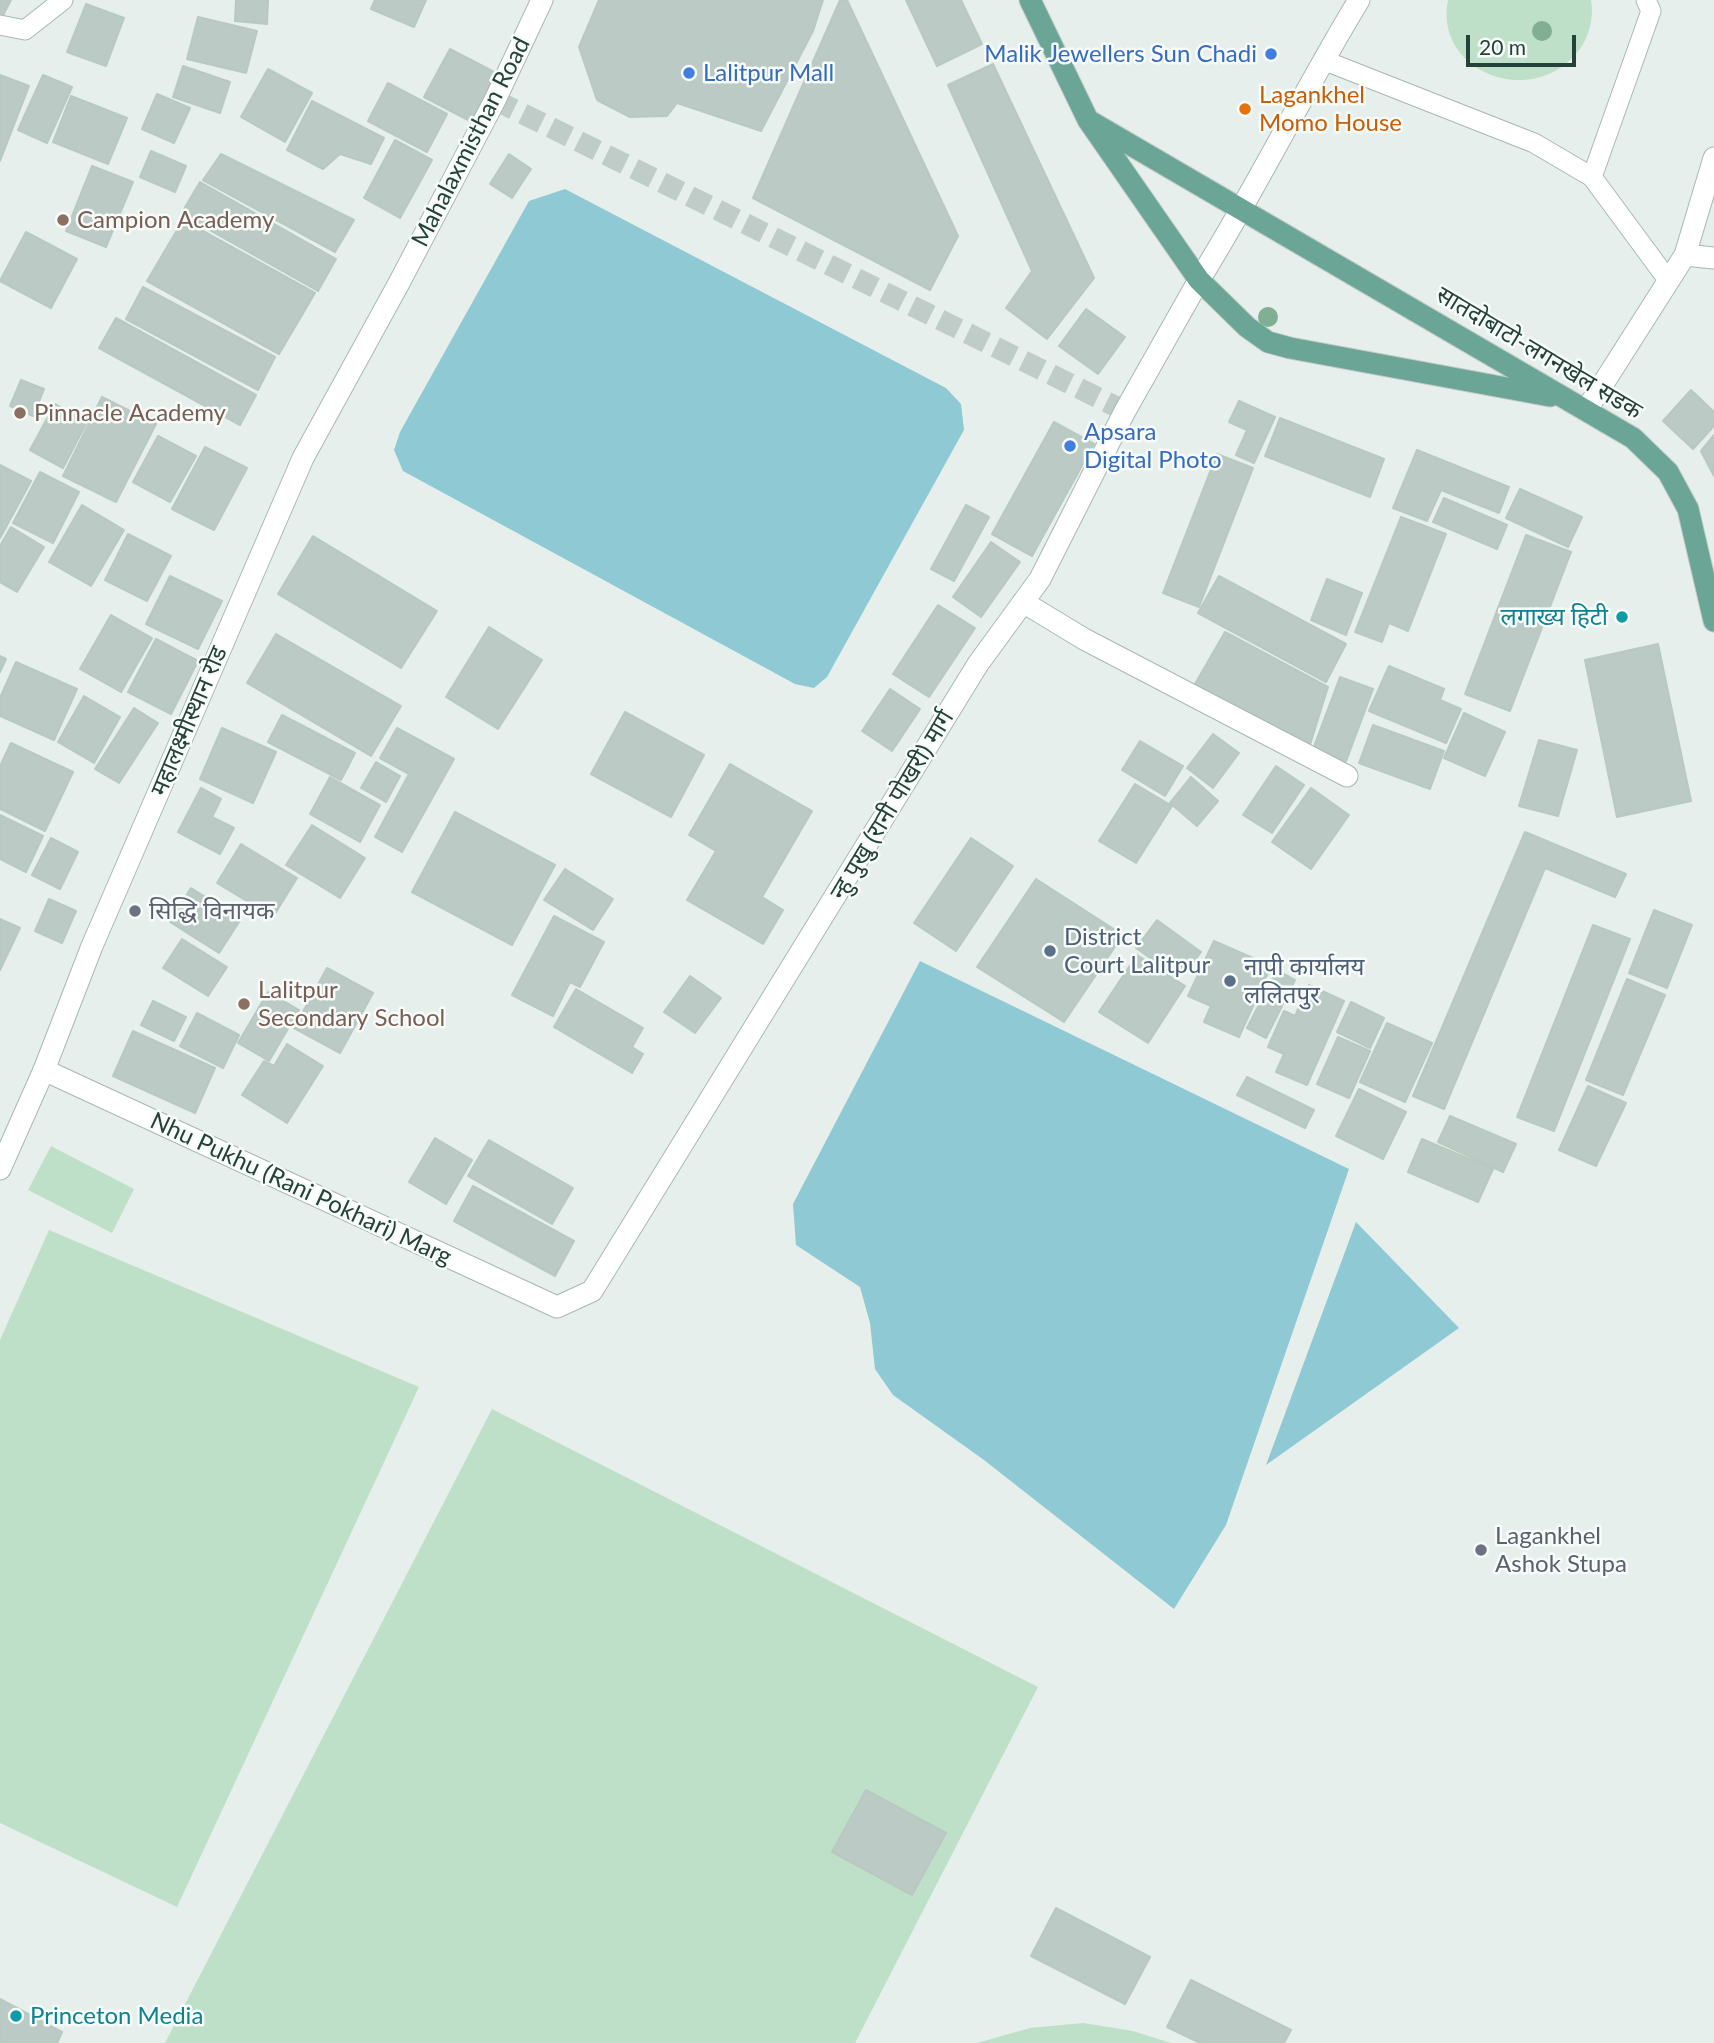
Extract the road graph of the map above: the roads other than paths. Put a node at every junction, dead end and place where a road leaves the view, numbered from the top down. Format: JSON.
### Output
{"nodes":[{"id":1,"x":63,"y":0,"type":"edge"},
{"id":2,"x":542,"y":0,"type":"edge"},
{"id":3,"x":1030,"y":0,"type":"edge"},
{"id":4,"x":1359,"y":0,"type":"edge"},
{"id":5,"x":1646,"y":0,"type":"edge"},
{"id":6,"x":0,"y":25,"type":"edge"},
{"id":7,"x":1323,"y":60,"type":"junction"},
{"id":8,"x":1088,"y":120,"type":"junction"},
{"id":9,"x":1714,"y":158,"type":"edge"},
{"id":10,"x":1592,"y":177,"type":"junction"},
{"id":11,"x":1243,"y":208,"type":"junction"},
{"id":12,"x":1685,"y":255,"type":"junction"},
{"id":13,"x":1714,"y":258,"type":"edge"},
{"id":14,"x":1199,"y":280,"type":"junction"},
{"id":15,"x":1668,"y":280,"type":"junction"},
{"id":16,"x":399,"y":283,"type":"joint"},
{"id":17,"x":1565,"y":399,"type":"junction"},
{"id":18,"x":1587,"y":409,"type":"junction"},
{"id":19,"x":1023,"y":603,"type":"junction"},
{"id":20,"x":1714,"y":621,"type":"edge"},
{"id":21,"x":1347,"y":776,"type":"dead end"},
{"id":22,"x":44,"y":1070,"type":"junction"},
{"id":23,"x":0,"y":1169,"type":"edge"},
{"id":24,"x":557,"y":1307,"type":"joint"}],
"edges":[{"from":1,"to":6,"type":"lane"},
{"from":2,"to":16,"type":"street","name":"Mahalaxmisthan Road"},
{"from":3,"to":8,"type":"main road"},
{"from":4,"to":7,"type":"street","name":"न्हु पुखु (रानी पोखरी) मार्ग"},
{"from":5,"to":10,"type":"lane"},
{"from":7,"to":10,"type":"lane"},
{"from":7,"to":11,"type":"street","name":"न्हु पुखु (रानी पोखरी) मार्ग"},
{"from":8,"to":11,"type":"main road","name":"सातदोबाटो-लगनखेल सडक"},
{"from":8,"to":14,"type":"main road"},
{"from":9,"to":12,"type":"street"},
{"from":10,"to":15,"type":"lane"},
{"from":11,"to":14,"type":"street","name":"न्हु पुखु (रानी पोखरी) मार्ग"},
{"from":11,"to":17,"type":"main road","name":"सातदोबाटो-लगनखेल सडक"},
{"from":12,"to":13,"type":"street"},
{"from":12,"to":15,"type":"street"},
{"from":14,"to":17,"type":"main road"},
{"from":14,"to":19,"type":"street","name":"न्हु पुखु (रानी पोखरी) मार्ग"},
{"from":15,"to":18,"type":"street"},
{"from":16,"to":22,"type":"street","name":"महालक्ष्मीस्थान रोड"},
{"from":17,"to":18,"type":"main road","name":"सातदोबाटो-लगनखेल सडक"},
{"from":18,"to":20,"type":"main road","name":"सातदोबाटो-लगनखेल सडक"},
{"from":19,"to":21,"type":"street"},
{"from":19,"to":24,"type":"street","name":"न्हु पुखु (रानी पोखरी) मार्ग"},
{"from":22,"to":23,"type":"street","name":"महालक्ष्मीस्थान रोड"},
{"from":22,"to":24,"type":"street","name":"Nhu Pukhu (Rani Pokhari) Marg"}]}
